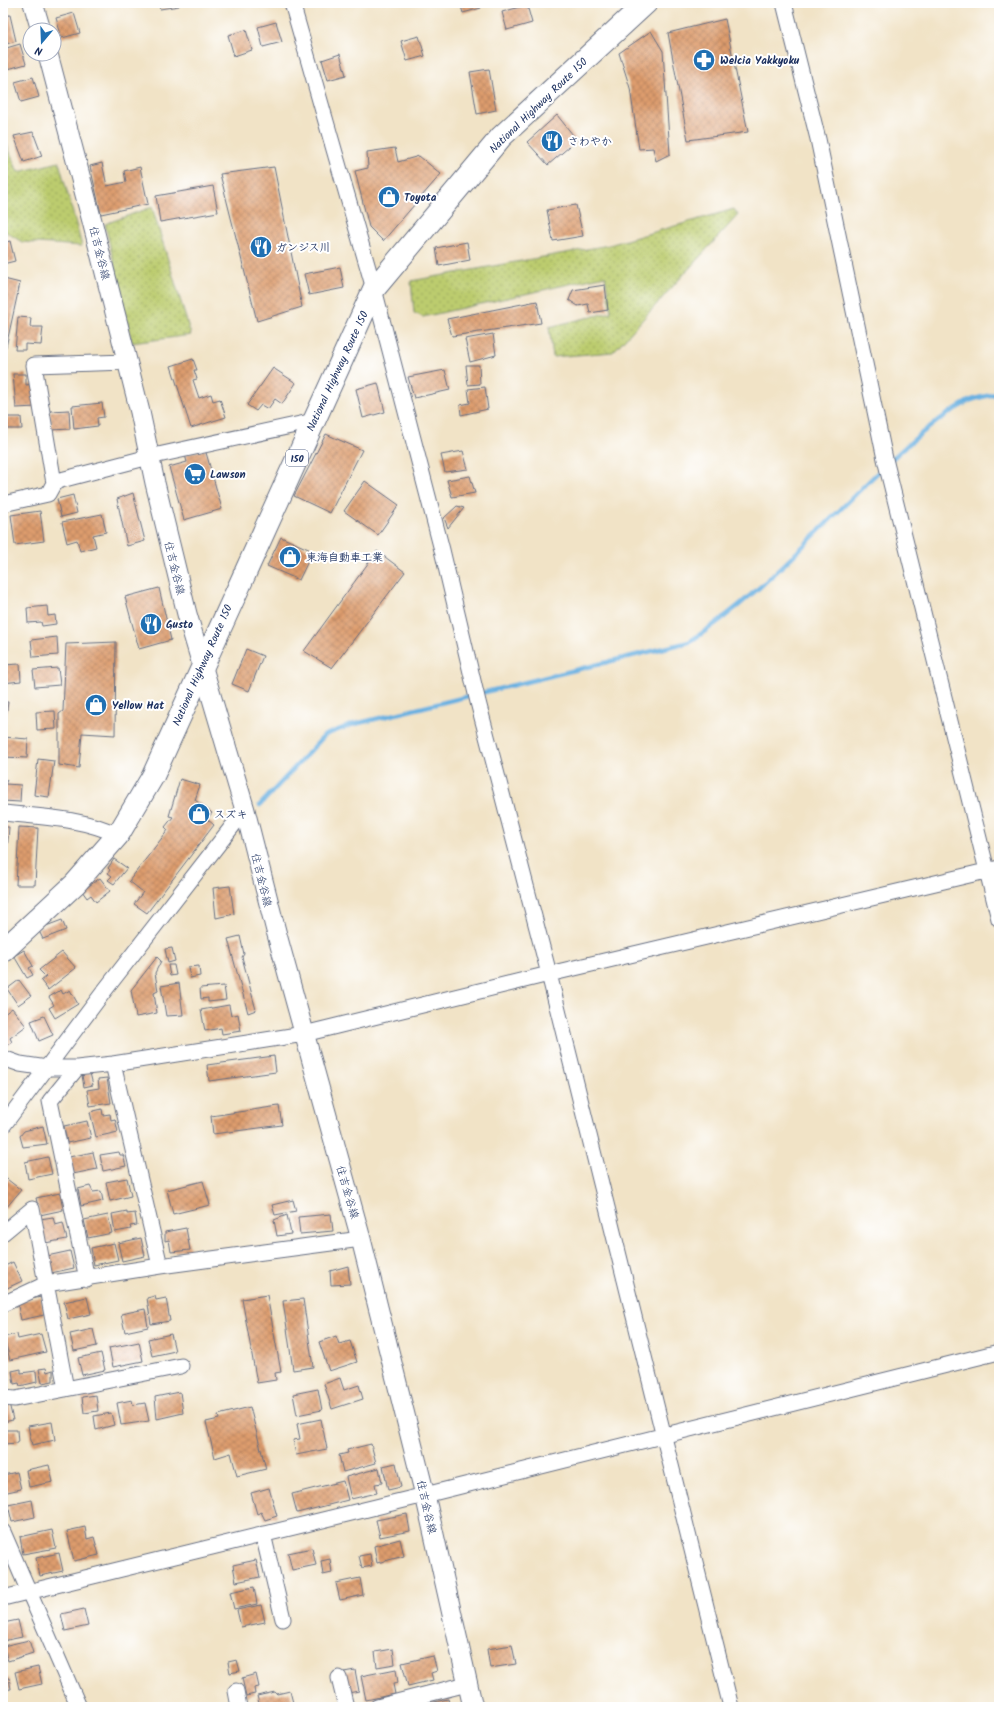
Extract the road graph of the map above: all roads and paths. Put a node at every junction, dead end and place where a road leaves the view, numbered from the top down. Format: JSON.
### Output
{"nodes":[{"id":1,"x":33,"y":3,"type":"edge"},
{"id":2,"x":292,"y":3,"type":"edge"},
{"id":3,"x":646,"y":3,"type":"edge"},
{"id":4,"x":784,"y":3,"type":"edge"},
{"id":5,"x":39,"y":22,"type":"edge"},
{"id":6,"x":50,"y":62,"type":"edge"},
{"id":7,"x":374,"y":290,"type":"junction"},
{"id":8,"x":127,"y":362,"type":"junction"},
{"id":9,"x":314,"y":422,"type":"junction"},
{"id":10,"x":149,"y":457,"type":"junction"},
{"id":11,"x":54,"y":483,"type":"junction"},
{"id":12,"x":3,"y":504,"type":"edge"},
{"id":13,"x":202,"y":664,"type":"junction"},
{"id":14,"x":244,"y":810,"type":"junction"},
{"id":15,"x":3,"y":813,"type":"edge"},
{"id":16,"x":118,"y":835,"type":"junction"},
{"id":17,"x":993,"y":869,"type":"edge"},
{"id":18,"x":999,"y":920,"type":"edge"},
{"id":19,"x":3,"y":951,"type":"edge"},
{"id":20,"x":548,"y":974,"type":"junction"},
{"id":21,"x":304,"y":1034,"type":"junction"},
{"id":22,"x":3,"y":1058,"type":"edge"},
{"id":23,"x":113,"y":1064,"type":"junction"},
{"id":24,"x":47,"y":1068,"type":"junction"},
{"id":25,"x":77,"y":1068,"type":"junction"},
{"id":26,"x":3,"y":1126,"type":"edge"},
{"id":27,"x":3,"y":1233,"type":"edge"},
{"id":28,"x":361,"y":1239,"type":"junction"},
{"id":29,"x":160,"y":1266,"type":"junction"},
{"id":30,"x":88,"y":1279,"type":"junction"},
{"id":31,"x":46,"y":1284,"type":"junction"},
{"id":32,"x":3,"y":1304,"type":"edge"},
{"id":33,"x":999,"y":1352,"type":"edge"},
{"id":34,"x":181,"y":1366,"type":"dead end"},
{"id":35,"x":66,"y":1389,"type":"junction"},
{"id":36,"x":3,"y":1398,"type":"edge"},
{"id":37,"x":663,"y":1435,"type":"junction"},
{"id":38,"x":425,"y":1495,"type":"junction"},
{"id":39,"x":3,"y":1532,"type":"edge"},
{"id":40,"x":263,"y":1534,"type":"junction"},
{"id":41,"x":28,"y":1591,"type":"junction"},
{"id":42,"x":3,"y":1598,"type":"edge"},
{"id":43,"x":283,"y":1619,"type":"dead end"},
{"id":44,"x":339,"y":1678,"type":"dead end"},
{"id":45,"x":467,"y":1684,"type":"junction"},
{"id":46,"x":236,"y":1692,"type":"dead end"},
{"id":47,"x":406,"y":1703,"type":"edge"},
{"id":48,"x":79,"y":1707,"type":"edge"},
{"id":49,"x":239,"y":1707,"type":"edge"},
{"id":50,"x":346,"y":1707,"type":"edge"},
{"id":51,"x":377,"y":1707,"type":"edge"},
{"id":52,"x":473,"y":1707,"type":"edge"},
{"id":53,"x":731,"y":1707,"type":"edge"}],
"edges":[{"from":1,"to":5,"type":"main road"},
{"from":2,"to":7,"type":"street"},
{"from":3,"to":7,"type":"highway","name":"National Highway Route 150","number":"150"},
{"from":4,"to":17,"type":"street"},
{"from":6,"to":8,"type":"main road","name":"住吉金谷線"},
{"from":7,"to":9,"type":"highway","name":"National Highway Route 150","number":"150"},
{"from":7,"to":20,"type":"street"},
{"from":8,"to":10,"type":"main road","name":"住吉金谷線"},
{"from":8,"to":11,"type":"street"},
{"from":9,"to":10,"type":"street"},
{"from":9,"to":13,"type":"highway","name":"National Highway Route 150","number":"150"},
{"from":10,"to":11,"type":"street"},
{"from":10,"to":13,"type":"main road","name":"住吉金谷線"},
{"from":11,"to":12,"type":"street"},
{"from":13,"to":14,"type":"main road","name":"住吉金谷線"},
{"from":13,"to":16,"type":"highway","name":"National Highway Route 150","number":"150"},
{"from":14,"to":21,"type":"main road","name":"住吉金谷線"},
{"from":14,"to":24,"type":"street"},
{"from":15,"to":16,"type":"street"},
{"from":16,"to":19,"type":"highway","name":"National Highway Route 150","number":"150"},
{"from":17,"to":18,"type":"street"},
{"from":17,"to":20,"type":"street"},
{"from":20,"to":21,"type":"street"},
{"from":20,"to":37,"type":"street"},
{"from":21,"to":23,"type":"street"},
{"from":21,"to":28,"type":"main road","name":"住吉金谷線"},
{"from":22,"to":24,"type":"street"},
{"from":23,"to":25,"type":"street"},
{"from":23,"to":29,"type":"street"},
{"from":24,"to":25,"type":"street"},
{"from":24,"to":26,"type":"street"},
{"from":25,"to":30,"type":"street"},
{"from":27,"to":31,"type":"street"},
{"from":28,"to":29,"type":"street"},
{"from":28,"to":38,"type":"main road","name":"住吉金谷線"},
{"from":29,"to":30,"type":"street"},
{"from":30,"to":31,"type":"street"},
{"from":31,"to":32,"type":"street"},
{"from":31,"to":35,"type":"street"},
{"from":33,"to":37,"type":"street"},
{"from":34,"to":35,"type":"street"},
{"from":35,"to":36,"type":"street"},
{"from":37,"to":38,"type":"street"},
{"from":37,"to":53,"type":"street"},
{"from":38,"to":40,"type":"street"},
{"from":38,"to":45,"type":"main road","name":"住吉金谷線"},
{"from":39,"to":41,"type":"street"},
{"from":40,"to":41,"type":"street"},
{"from":40,"to":43,"type":"street"},
{"from":41,"to":42,"type":"street"},
{"from":41,"to":48,"type":"street"},
{"from":44,"to":50,"type":"street"},
{"from":45,"to":47,"type":"street"},
{"from":45,"to":52,"type":"main road","name":"住吉金谷線"},
{"from":46,"to":49,"type":"street"},
{"from":47,"to":51,"type":"street"}]}
